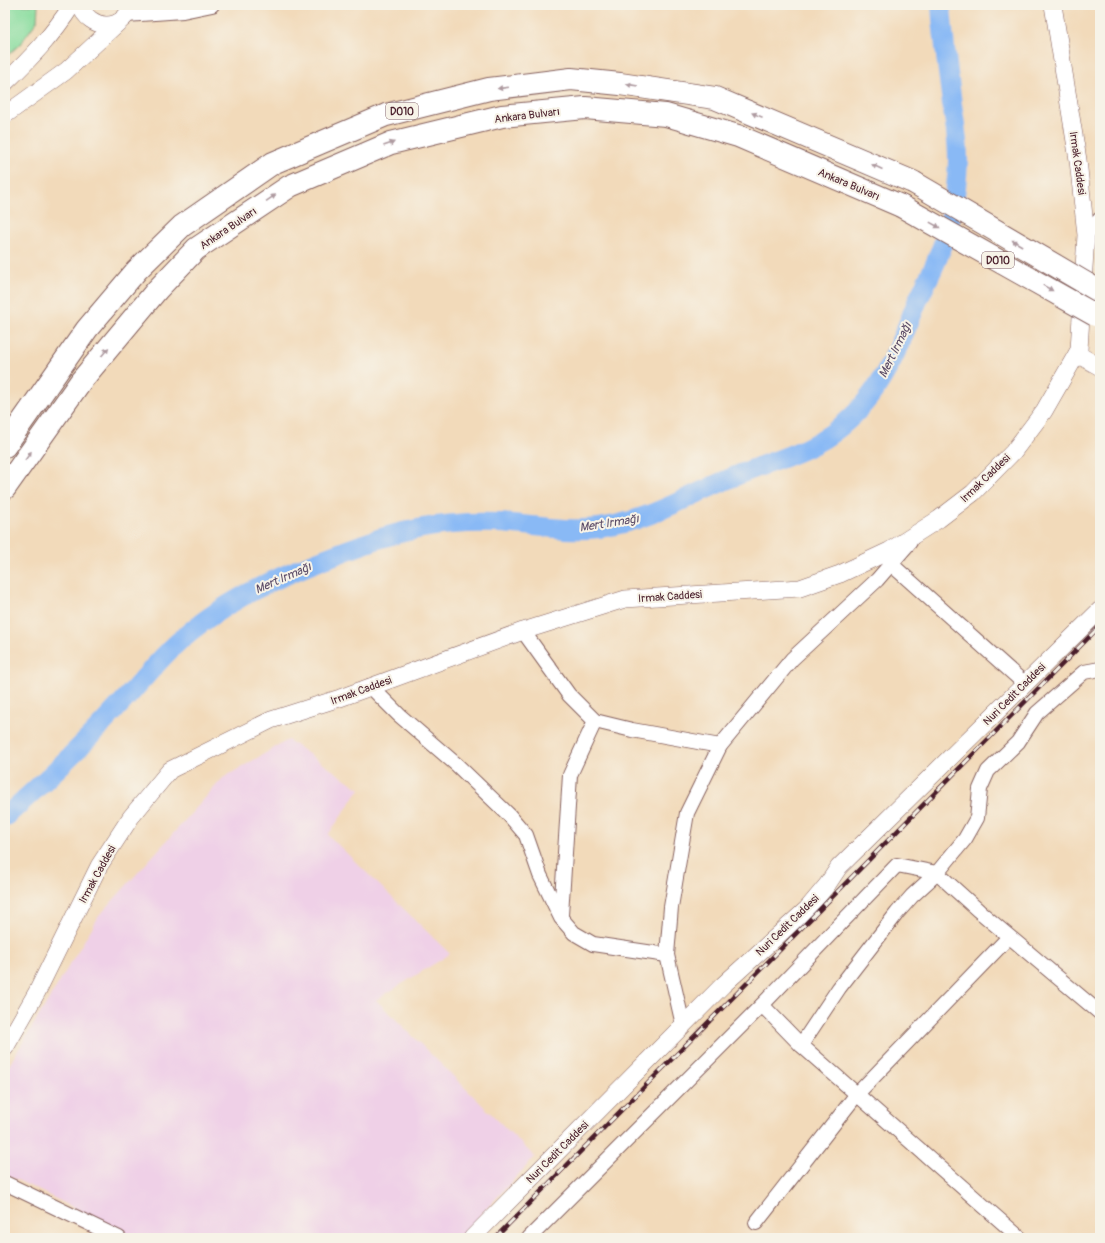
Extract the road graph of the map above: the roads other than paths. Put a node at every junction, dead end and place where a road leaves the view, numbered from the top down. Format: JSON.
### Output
{"nodes":[{"id":1,"x":72,"y":5,"type":"edge"},
{"id":2,"x":80,"y":5,"type":"edge"},
{"id":3,"x":212,"y":5,"type":"edge"},
{"id":4,"x":1053,"y":5,"type":"edge"},
{"id":5,"x":125,"y":14,"type":"edge"},
{"id":6,"x":5,"y":83,"type":"edge"},
{"id":7,"x":5,"y":115,"type":"edge"},
{"id":8,"x":1100,"y":219,"type":"edge"},
{"id":9,"x":1093,"y":239,"type":"edge"},
{"id":10,"x":1100,"y":292,"type":"edge"},
{"id":11,"x":1098,"y":316,"type":"edge"},
{"id":12,"x":1077,"y":354,"type":"junction"},
{"id":13,"x":1100,"y":367,"type":"edge"},
{"id":14,"x":5,"y":446,"type":"edge"},
{"id":15,"x":5,"y":488,"type":"edge"},
{"id":16,"x":916,"y":534,"type":"junction"},
{"id":17,"x":891,"y":564,"type":"junction"},
{"id":18,"x":1100,"y":610,"type":"edge"},
{"id":19,"x":523,"y":631,"type":"junction"},
{"id":20,"x":1100,"y":669,"type":"edge"},
{"id":21,"x":1024,"y":683,"type":"junction"},
{"id":22,"x":370,"y":686,"type":"junction"},
{"id":23,"x":594,"y":721,"type":"junction"},
{"id":24,"x":720,"y":746,"type":"junction"},
{"id":25,"x":937,"y":873,"type":"junction"},
{"id":26,"x":561,"y":918,"type":"junction"},
{"id":27,"x":1010,"y":937,"type":"junction"},
{"id":28,"x":667,"y":955,"type":"junction"},
{"id":29,"x":762,"y":1005,"type":"junction"},
{"id":30,"x":1100,"y":1013,"type":"edge"},
{"id":31,"x":683,"y":1025,"type":"junction"},
{"id":32,"x":801,"y":1045,"type":"junction"},
{"id":33,"x":5,"y":1048,"type":"edge"},
{"id":34,"x":857,"y":1094,"type":"junction"},
{"id":35,"x":5,"y":1183,"type":"edge"},
{"id":36,"x":756,"y":1223,"type":"dead end"},
{"id":37,"x":119,"y":1238,"type":"edge"},
{"id":38,"x":472,"y":1238,"type":"edge"},
{"id":39,"x":529,"y":1238,"type":"edge"},
{"id":40,"x":1020,"y":1238,"type":"edge"}],
"edges":[{"from":1,"to":6,"type":"street"},
{"from":2,"to":5,"type":"street"},
{"from":3,"to":5,"type":"street"},
{"from":4,"to":9,"type":"street","name":"Irmak Caddesi"},
{"from":5,"to":7,"type":"street"},
{"from":8,"to":9,"type":"street"},
{"from":9,"to":12,"type":"street","name":"Irmak Caddesi"},
{"from":10,"to":14,"type":"highway","number":"D010","one_way":true,"bridge":true},
{"from":15,"to":11,"type":"highway","name":"Ankara Bulvarı","number":"D010","one_way":true,"bridge":true},
{"from":12,"to":13,"type":"street"},
{"from":12,"to":16,"type":"street","name":"Irmak Caddesi"},
{"from":16,"to":17,"type":"street"},
{"from":16,"to":19,"type":"street","name":"Irmak Caddesi"},
{"from":17,"to":21,"type":"street"},
{"from":17,"to":24,"type":"street"},
{"from":18,"to":21,"type":"street","name":"Nuri Cedit Caddesi"},
{"from":19,"to":22,"type":"street","name":"Irmak Caddesi"},
{"from":19,"to":23,"type":"street"},
{"from":20,"to":25,"type":"street"},
{"from":21,"to":31,"type":"street","name":"Nuri Cedit Caddesi"},
{"from":22,"to":26,"type":"street"},
{"from":22,"to":33,"type":"street","name":"Irmak Caddesi"},
{"from":23,"to":24,"type":"street"},
{"from":23,"to":26,"type":"street"},
{"from":24,"to":28,"type":"street"},
{"from":25,"to":27,"type":"street"},
{"from":25,"to":29,"type":"street"},
{"from":25,"to":32,"type":"street"},
{"from":26,"to":28,"type":"street"},
{"from":27,"to":30,"type":"street"},
{"from":27,"to":34,"type":"street"},
{"from":28,"to":31,"type":"street"},
{"from":29,"to":32,"type":"street"},
{"from":29,"to":39,"type":"street"},
{"from":31,"to":38,"type":"street","name":"Nuri Cedit Caddesi"},
{"from":32,"to":34,"type":"street"},
{"from":34,"to":36,"type":"street"},
{"from":34,"to":40,"type":"street"},
{"from":35,"to":37,"type":"street"}]}
